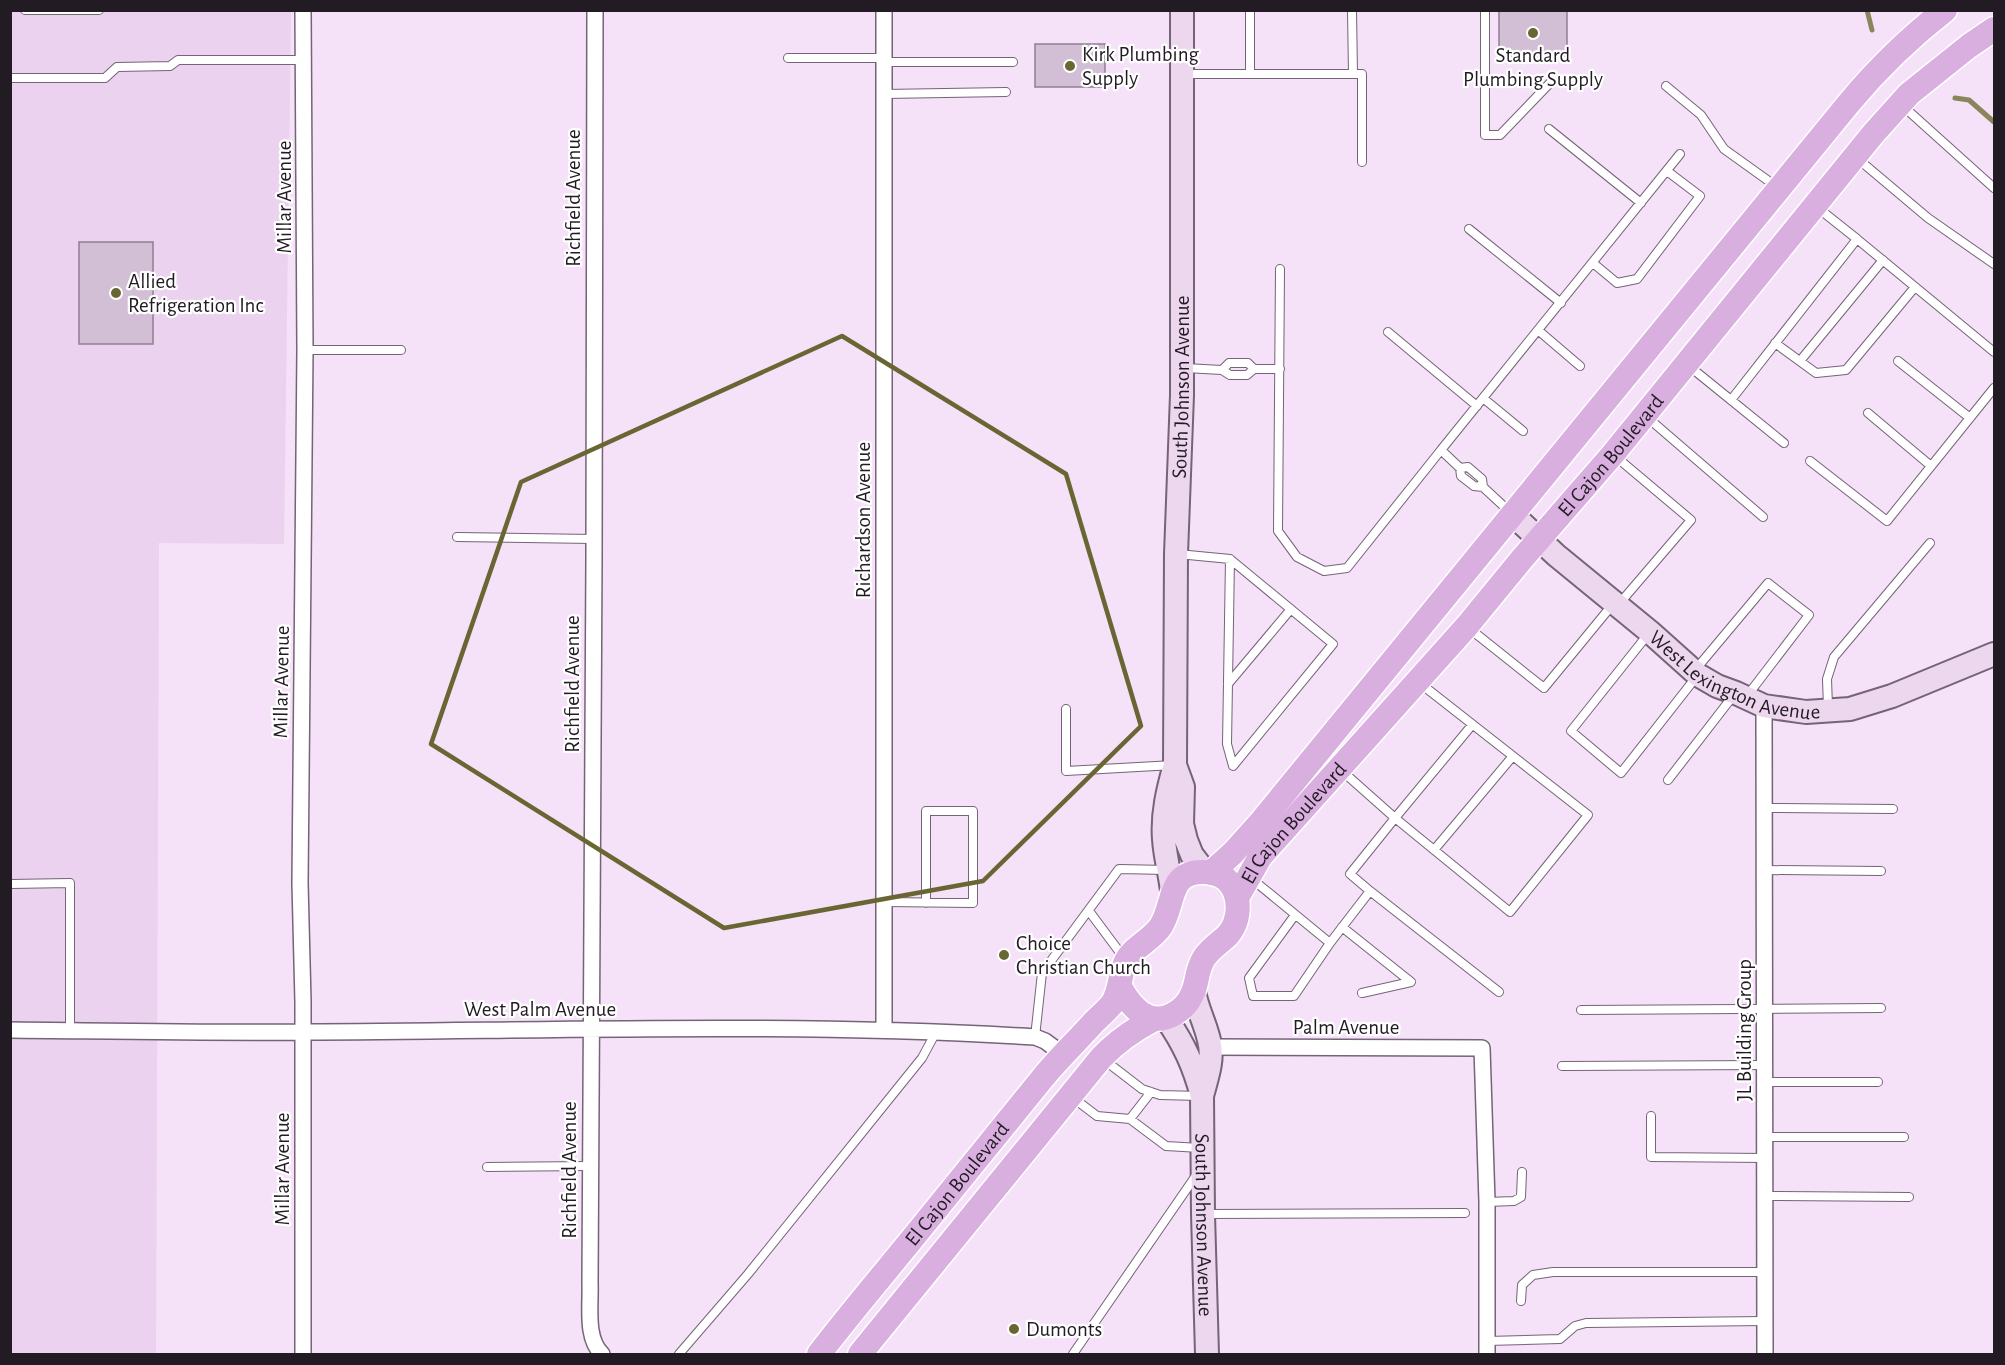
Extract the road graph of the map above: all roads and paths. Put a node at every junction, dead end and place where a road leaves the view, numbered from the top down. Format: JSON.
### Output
{"nodes":[{"id":1,"x":25,"y":10,"type":"edge"},
{"id":2,"x":99,"y":10,"type":"edge"},
{"id":3,"x":303,"y":10,"type":"edge"},
{"id":4,"x":595,"y":10,"type":"edge"},
{"id":5,"x":884,"y":10,"type":"edge"},
{"id":6,"x":1182,"y":10,"type":"edge"},
{"id":7,"x":1250,"y":10,"type":"edge"},
{"id":8,"x":1353,"y":10,"type":"edge"},
{"id":9,"x":1485,"y":10,"type":"edge"},
{"id":10,"x":1922,"y":10,"type":"edge"},
{"id":11,"x":1945,"y":10,"type":"edge"},
{"id":12,"x":1990,"y":10,"type":"edge"},
{"id":13,"x":49,"y":11,"type":"edge"},
{"id":14,"x":1995,"y":16,"type":"edge"},
{"id":15,"x":1995,"y":29,"type":"edge"},
{"id":16,"x":1912,"y":36,"type":"junction"},
{"id":17,"x":788,"y":58,"type":"dead end"},
{"id":18,"x":304,"y":60,"type":"junction"},
{"id":19,"x":884,"y":60,"type":"junction"},
{"id":20,"x":1013,"y":62,"type":"dead end"},
{"id":21,"x":1182,"y":74,"type":"junction"},
{"id":22,"x":1250,"y":74,"type":"junction"},
{"id":23,"x":1353,"y":74,"type":"junction"},
{"id":24,"x":10,"y":78,"type":"edge"},
{"id":25,"x":1550,"y":83,"type":"dead end"},
{"id":26,"x":1666,"y":86,"type":"dead end"},
{"id":27,"x":1006,"y":92,"type":"dead end"},
{"id":28,"x":884,"y":94,"type":"junction"},
{"id":29,"x":1900,"y":104,"type":"junction"},
{"id":30,"x":1549,"y":129,"type":"dead end"},
{"id":31,"x":1680,"y":154,"type":"dead end"},
{"id":32,"x":1855,"y":156,"type":"junction"},
{"id":33,"x":1362,"y":162,"type":"dead end"},
{"id":34,"x":1667,"y":171,"type":"junction"},
{"id":35,"x":1779,"y":188,"type":"junction"},
{"id":36,"x":1995,"y":188,"type":"edge"},
{"id":37,"x":1641,"y":203,"type":"junction"},
{"id":38,"x":1814,"y":205,"type":"junction"},
{"id":39,"x":1469,"y":229,"type":"dead end"},
{"id":40,"x":1857,"y":239,"type":"junction"},
{"id":41,"x":1883,"y":260,"type":"junction"},
{"id":42,"x":1593,"y":263,"type":"junction"},
{"id":43,"x":1995,"y":264,"type":"edge"},
{"id":44,"x":1280,"y":269,"type":"dead end"},
{"id":45,"x":1915,"y":286,"type":"junction"},
{"id":46,"x":1561,"y":303,"type":"junction"},
{"id":47,"x":1539,"y":331,"type":"junction"},
{"id":48,"x":1389,"y":332,"type":"dead end"},
{"id":49,"x":1775,"y":343,"type":"junction"},
{"id":50,"x":305,"y":350,"type":"junction"},
{"id":51,"x":401,"y":350,"type":"dead end"},
{"id":52,"x":1995,"y":352,"type":"edge"},
{"id":53,"x":1800,"y":361,"type":"junction"},
{"id":54,"x":1898,"y":361,"type":"dead end"},
{"id":55,"x":1686,"y":363,"type":"junction"},
{"id":56,"x":1580,"y":366,"type":"dead end"},
{"id":57,"x":1182,"y":368,"type":"junction"},
{"id":58,"x":1254,"y":369,"type":"junction"},
{"id":59,"x":1280,"y":369,"type":"junction"},
{"id":60,"x":1222,"y":370,"type":"junction"},
{"id":61,"x":1995,"y":388,"type":"edge"},
{"id":62,"x":1483,"y":398,"type":"junction"},
{"id":63,"x":1731,"y":400,"type":"junction"},
{"id":64,"x":1477,"y":406,"type":"junction"},
{"id":65,"x":1868,"y":413,"type":"dead end"},
{"id":66,"x":1644,"y":415,"type":"junction"},
{"id":67,"x":1970,"y":418,"type":"junction"},
{"id":68,"x":1524,"y":431,"type":"dead end"},
{"id":69,"x":1784,"y":443,"type":"dead end"},
{"id":70,"x":1441,"y":450,"type":"junction"},
{"id":71,"x":1613,"y":454,"type":"junction"},
{"id":72,"x":1810,"y":461,"type":"dead end"},
{"id":73,"x":1931,"y":466,"type":"junction"},
{"id":74,"x":1513,"y":514,"type":"junction"},
{"id":75,"x":1763,"y":517,"type":"dead end"},
{"id":76,"x":457,"y":537,"type":"dead end"},
{"id":77,"x":1539,"y":538,"type":"junction"},
{"id":78,"x":594,"y":539,"type":"junction"},
{"id":79,"x":1930,"y":543,"type":"dead end"},
{"id":80,"x":1176,"y":554,"type":"junction"},
{"id":81,"x":1230,"y":559,"type":"junction"},
{"id":82,"x":1616,"y":604,"type":"junction"},
{"id":83,"x":1291,"y":609,"type":"junction"},
{"id":84,"x":1467,"y":626,"type":"junction"},
{"id":85,"x":1650,"y":632,"type":"junction"},
{"id":86,"x":1995,"y":654,"type":"edge"},
{"id":87,"x":1696,"y":673,"type":"junction"},
{"id":88,"x":1417,"y":681,"type":"junction"},
{"id":89,"x":1228,"y":684,"type":"junction"},
{"id":90,"x":1749,"y":699,"type":"junction"},
{"id":91,"x":1066,"y":709,"type":"dead end"},
{"id":92,"x":1828,"y":712,"type":"junction"},
{"id":93,"x":1472,"y":725,"type":"junction"},
{"id":94,"x":1513,"y":756,"type":"junction"},
{"id":95,"x":1175,"y":765,"type":"junction"},
{"id":96,"x":1340,"y":769,"type":"junction"},
{"id":97,"x":1668,"y":780,"type":"dead end"},
{"id":98,"x":1764,"y":808,"type":"junction"},
{"id":99,"x":1893,"y":809,"type":"dead end"},
{"id":100,"x":1395,"y":818,"type":"junction"},
{"id":101,"x":1434,"y":850,"type":"junction"},
{"id":102,"x":1764,"y":870,"type":"junction"},
{"id":103,"x":1881,"y":871,"type":"dead end"},
{"id":104,"x":1208,"y":872,"type":"junction"},
{"id":105,"x":1171,"y":880,"type":"junction"},
{"id":106,"x":10,"y":884,"type":"edge"},
{"id":107,"x":1243,"y":886,"type":"junction"},
{"id":108,"x":1370,"y":891,"type":"junction"},
{"id":109,"x":884,"y":902,"type":"junction"},
{"id":110,"x":926,"y":903,"type":"junction"},
{"id":111,"x":1089,"y":911,"type":"junction"},
{"id":112,"x":1295,"y":915,"type":"junction"},
{"id":113,"x":1342,"y":927,"type":"junction"},
{"id":114,"x":1330,"y":943,"type":"junction"},
{"id":115,"x":1126,"y":960,"type":"junction"},
{"id":116,"x":1120,"y":987,"type":"junction"},
{"id":117,"x":1194,"y":991,"type":"junction"},
{"id":118,"x":1499,"y":992,"type":"dead end"},
{"id":119,"x":1362,"y":993,"type":"dead end"},
{"id":120,"x":1881,"y":1008,"type":"dead end"},
{"id":121,"x":1764,"y":1009,"type":"junction"},
{"id":122,"x":1581,"y":1010,"type":"dead end"},
{"id":123,"x":1160,"y":1018,"type":"junction"},
{"id":124,"x":591,"y":1029,"type":"junction"},
{"id":125,"x":884,"y":1029,"type":"junction"},
{"id":126,"x":10,"y":1030,"type":"edge"},
{"id":127,"x":70,"y":1031,"type":"junction"},
{"id":128,"x":936,"y":1031,"type":"junction"},
{"id":129,"x":303,"y":1032,"type":"junction"},
{"id":130,"x":1035,"y":1037,"type":"junction"},
{"id":131,"x":1211,"y":1047,"type":"junction"},
{"id":132,"x":1064,"y":1055,"type":"junction"},
{"id":133,"x":1101,"y":1058,"type":"junction"},
{"id":134,"x":1765,"y":1065,"type":"junction"},
{"id":135,"x":1562,"y":1066,"type":"dead end"},
{"id":136,"x":1765,"y":1082,"type":"junction"},
{"id":137,"x":1878,"y":1082,"type":"dead end"},
{"id":138,"x":1151,"y":1092,"type":"junction"},
{"id":139,"x":1071,"y":1096,"type":"junction"},
{"id":140,"x":1202,"y":1096,"type":"junction"},
{"id":141,"x":1651,"y":1116,"type":"dead end"},
{"id":142,"x":1130,"y":1119,"type":"junction"},
{"id":143,"x":1765,"y":1137,"type":"junction"},
{"id":144,"x":1904,"y":1137,"type":"dead end"},
{"id":145,"x":1202,"y":1157,"type":"junction"},
{"id":146,"x":1765,"y":1158,"type":"junction"},
{"id":147,"x":590,"y":1166,"type":"junction"},
{"id":148,"x":488,"y":1167,"type":"dead end"},
{"id":149,"x":1522,"y":1172,"type":"dead end"},
{"id":150,"x":1765,"y":1196,"type":"junction"},
{"id":151,"x":1909,"y":1197,"type":"dead end"},
{"id":152,"x":1487,"y":1203,"type":"junction"},
{"id":153,"x":1465,"y":1213,"type":"dead end"},
{"id":154,"x":1203,"y":1214,"type":"junction"},
{"id":155,"x":1765,"y":1272,"type":"junction"},
{"id":156,"x":1521,"y":1301,"type":"dead end"},
{"id":157,"x":1766,"y":1322,"type":"junction"},
{"id":158,"x":1487,"y":1348,"type":"edge"},
{"id":159,"x":303,"y":1354,"type":"edge"},
{"id":160,"x":602,"y":1354,"type":"edge"},
{"id":161,"x":679,"y":1354,"type":"edge"},
{"id":162,"x":819,"y":1354,"type":"edge"},
{"id":163,"x":860,"y":1354,"type":"edge"},
{"id":164,"x":1073,"y":1354,"type":"edge"},
{"id":165,"x":1207,"y":1354,"type":"edge"},
{"id":166,"x":1766,"y":1354,"type":"edge"}],
"edges":[{"from":1,"to":13,"type":"lane"},
{"from":2,"to":13,"type":"lane"},
{"from":3,"to":18,"type":"street","name":"Millar Avenue"},
{"from":4,"to":78,"type":"street","name":"Richfield Avenue"},
{"from":5,"to":19,"type":"street","name":"Richardson Avenue"},
{"from":6,"to":21,"type":"main road","name":"South Johnson Avenue"},
{"from":7,"to":22,"type":"lane"},
{"from":8,"to":23,"type":"lane"},
{"from":9,"to":25,"type":"lane"},
{"from":10,"to":16,"type":"main road"},
{"from":11,"to":16,"type":"main road","name":"El Cajon Boulevard"},
{"from":12,"to":14,"type":"main road"},
{"from":15,"to":29,"type":"main road","name":"El Cajon Boulevard"},
{"from":16,"to":35,"type":"main road","name":"El Cajon Boulevard"},
{"from":17,"to":19,"type":"lane"},
{"from":18,"to":24,"type":"lane"},
{"from":18,"to":50,"type":"street","name":"Millar Avenue"},
{"from":19,"to":20,"type":"lane"},
{"from":19,"to":28,"type":"street","name":"Richardson Avenue"},
{"from":21,"to":22,"type":"lane"},
{"from":21,"to":57,"type":"main road","name":"South Johnson Avenue"},
{"from":22,"to":23,"type":"lane"},
{"from":23,"to":33,"type":"lane"},
{"from":26,"to":35,"type":"lane"},
{"from":27,"to":28,"type":"lane"},
{"from":28,"to":109,"type":"street","name":"Richardson Avenue"},
{"from":29,"to":32,"type":"main road","name":"El Cajon Boulevard"},
{"from":29,"to":36,"type":"lane"},
{"from":30,"to":37,"type":"lane"},
{"from":31,"to":34,"type":"lane"},
{"from":32,"to":38,"type":"main road","name":"El Cajon Boulevard"},
{"from":32,"to":43,"type":"lane"},
{"from":34,"to":37,"type":"lane"},
{"from":34,"to":42,"type":"lane"},
{"from":35,"to":74,"type":"main road","name":"El Cajon Boulevard"},
{"from":37,"to":42,"type":"lane"},
{"from":38,"to":40,"type":"lane"},
{"from":38,"to":55,"type":"main road","name":"El Cajon Boulevard"},
{"from":39,"to":46,"type":"lane"},
{"from":40,"to":41,"type":"lane"},
{"from":40,"to":49,"type":"lane"},
{"from":41,"to":45,"type":"lane"},
{"from":41,"to":53,"type":"lane"},
{"from":42,"to":46,"type":"lane"},
{"from":44,"to":59,"type":"lane"},
{"from":45,"to":52,"type":"lane"},
{"from":45,"to":53,"type":"lane"},
{"from":46,"to":47,"type":"lane"},
{"from":47,"to":56,"type":"lane"},
{"from":47,"to":62,"type":"lane"},
{"from":48,"to":64,"type":"lane"},
{"from":49,"to":53,"type":"lane"},
{"from":49,"to":63,"type":"lane"},
{"from":50,"to":51,"type":"lane"},
{"from":50,"to":129,"type":"street","name":"Millar Avenue"},
{"from":54,"to":67,"type":"lane"},
{"from":55,"to":63,"type":"lane"},
{"from":55,"to":66,"type":"main road","name":"El Cajon Boulevard"},
{"from":57,"to":60,"type":"lane"},
{"from":57,"to":80,"type":"main road","name":"South Johnson Avenue"},
{"from":58,"to":59,"type":"lane"},
{"from":58,"to":60,"type":"lane"},
{"from":58,"to":60,"type":"lane"},
{"from":59,"to":70,"type":"lane"},
{"from":61,"to":67,"type":"lane"},
{"from":62,"to":64,"type":"lane"},
{"from":62,"to":68,"type":"lane"},
{"from":63,"to":69,"type":"lane"},
{"from":64,"to":70,"type":"lane"},
{"from":65,"to":73,"type":"lane"},
{"from":66,"to":71,"type":"main road","name":"El Cajon Boulevard"},
{"from":66,"to":75,"type":"lane"},
{"from":67,"to":73,"type":"lane"},
{"from":70,"to":74,"type":"lane"},
{"from":71,"to":77,"type":"main road","name":"El Cajon Boulevard"},
{"from":71,"to":82,"type":"lane"},
{"from":72,"to":73,"type":"lane"},
{"from":74,"to":77,"type":"main road","name":"West Lexington Avenue"},
{"from":74,"to":104,"type":"main road","name":"El Cajon Boulevard"},
{"from":76,"to":78,"type":"lane"},
{"from":77,"to":82,"type":"main road","name":"West Lexington Avenue"},
{"from":77,"to":84,"type":"main road","name":"El Cajon Boulevard"},
{"from":78,"to":124,"type":"street","name":"Richfield Avenue"},
{"from":79,"to":92,"type":"lane"},
{"from":80,"to":81,"type":"lane"},
{"from":80,"to":95,"type":"main road","name":"South Johnson Avenue"},
{"from":81,"to":83,"type":"lane"},
{"from":81,"to":89,"type":"lane"},
{"from":82,"to":84,"type":"lane"},
{"from":82,"to":85,"type":"main road","name":"West Lexington Avenue"},
{"from":83,"to":89,"type":"lane"},
{"from":83,"to":89,"type":"lane"},
{"from":84,"to":88,"type":"main road","name":"El Cajon Boulevard"},
{"from":85,"to":87,"type":"main road","name":"West Lexington Avenue"},
{"from":85,"to":87,"type":"lane"},
{"from":86,"to":92,"type":"main road","name":"West Lexington Avenue"},
{"from":87,"to":90,"type":"main road","name":"West Lexington Avenue"},
{"from":87,"to":90,"type":"lane"},
{"from":88,"to":93,"type":"lane"},
{"from":88,"to":96,"type":"main road","name":"El Cajon Boulevard"},
{"from":90,"to":92,"type":"main road","name":"West Lexington Avenue"},
{"from":90,"to":97,"type":"lane"},
{"from":90,"to":98,"type":"street","name":"JL Building Group"},
{"from":91,"to":95,"type":"lane"},
{"from":93,"to":94,"type":"lane"},
{"from":93,"to":100,"type":"lane"},
{"from":94,"to":101,"type":"lane"},
{"from":94,"to":101,"type":"lane"},
{"from":95,"to":104,"type":"main road","name":"South Johnson Avenue"},
{"from":95,"to":105,"type":"main road","name":"South Johnson Avenue"},
{"from":96,"to":100,"type":"lane"},
{"from":96,"to":107,"type":"main road","name":"El Cajon Boulevard"},
{"from":98,"to":99,"type":"lane"},
{"from":98,"to":102,"type":"street","name":"JL Building Group"},
{"from":100,"to":101,"type":"lane"},
{"from":100,"to":108,"type":"lane"},
{"from":102,"to":103,"type":"lane"},
{"from":102,"to":121,"type":"street","name":"JL Building Group"},
{"from":104,"to":105,"type":"main road","name":"El Cajon Boulevard"},
{"from":104,"to":107,"type":"main road"},
{"from":105,"to":111,"type":"lane"},
{"from":105,"to":115,"type":"main road"},
{"from":106,"to":127,"type":"lane"},
{"from":107,"to":112,"type":"lane"},
{"from":107,"to":117,"type":"main road"},
{"from":108,"to":113,"type":"lane"},
{"from":108,"to":118,"type":"lane"},
{"from":109,"to":110,"type":"lane"},
{"from":109,"to":125,"type":"street","name":"Richardson Avenue"},
{"from":110,"to":110,"type":"lane"},
{"from":111,"to":115,"type":"lane"},
{"from":111,"to":130,"type":"lane"},
{"from":112,"to":114,"type":"lane"},
{"from":112,"to":114,"type":"lane"},
{"from":113,"to":114,"type":"lane"},
{"from":113,"to":119,"type":"lane"},
{"from":115,"to":116,"type":"main road"},
{"from":116,"to":123,"type":"main road"},
{"from":116,"to":132,"type":"main road","name":"El Cajon Boulevard"},
{"from":117,"to":123,"type":"main road","name":"El Cajon Boulevard"},
{"from":117,"to":131,"type":"main road","name":"South Johnson Avenue"},
{"from":120,"to":121,"type":"lane"},
{"from":121,"to":122,"type":"lane"},
{"from":121,"to":134,"type":"street","name":"JL Building Group"},
{"from":123,"to":133,"type":"main road","name":"El Cajon Boulevard"},
{"from":123,"to":140,"type":"main road","name":"South Johnson Avenue"},
{"from":124,"to":125,"type":"street","name":"West Palm Avenue"},
{"from":124,"to":129,"type":"street","name":"West Palm Avenue"},
{"from":124,"to":147,"type":"street","name":"Richfield Avenue"},
{"from":125,"to":128,"type":"street","name":"West Palm Avenue"},
{"from":126,"to":127,"type":"street","name":"West Palm Avenue"},
{"from":127,"to":129,"type":"street","name":"West Palm Avenue"},
{"from":128,"to":130,"type":"street","name":"West Palm Avenue"},
{"from":128,"to":161,"type":"lane"},
{"from":129,"to":159,"type":"street","name":"Millar Avenue"},
{"from":130,"to":132,"type":"street","name":"West Palm Avenue"},
{"from":131,"to":140,"type":"main road","name":"South Johnson Avenue"},
{"from":131,"to":152,"type":"street","name":"Palm Avenue"},
{"from":132,"to":162,"type":"main road","name":"El Cajon Boulevard"},
{"from":133,"to":138,"type":"lane"},
{"from":133,"to":139,"type":"main road","name":"El Cajon Boulevard"},
{"from":134,"to":135,"type":"lane"},
{"from":134,"to":136,"type":"street","name":"JL Building Group"},
{"from":136,"to":137,"type":"lane"},
{"from":136,"to":143,"type":"street","name":"JL Building Group"},
{"from":138,"to":140,"type":"lane"},
{"from":138,"to":142,"type":"lane"},
{"from":139,"to":142,"type":"lane"},
{"from":139,"to":163,"type":"main road","name":"El Cajon Boulevard"},
{"from":140,"to":145,"type":"main road","name":"South Johnson Avenue"},
{"from":141,"to":146,"type":"lane"},
{"from":142,"to":145,"type":"lane"},
{"from":143,"to":144,"type":"lane"},
{"from":143,"to":146,"type":"street","name":"JL Building Group"},
{"from":145,"to":154,"type":"main road","name":"South Johnson Avenue"},
{"from":145,"to":164,"type":"lane"},
{"from":146,"to":150,"type":"street","name":"JL Building Group"},
{"from":147,"to":148,"type":"lane"},
{"from":147,"to":160,"type":"street","name":"Richfield Avenue"},
{"from":149,"to":152,"type":"lane"},
{"from":150,"to":151,"type":"lane"},
{"from":150,"to":155,"type":"street","name":"JL Building Group"},
{"from":152,"to":158,"type":"street"},
{"from":153,"to":154,"type":"lane"},
{"from":154,"to":165,"type":"main road","name":"South Johnson Avenue"},
{"from":155,"to":156,"type":"lane"},
{"from":155,"to":157,"type":"street","name":"JL Building Group"},
{"from":157,"to":158,"type":"lane"},
{"from":157,"to":166,"type":"street","name":"JL Building Group"}]}
